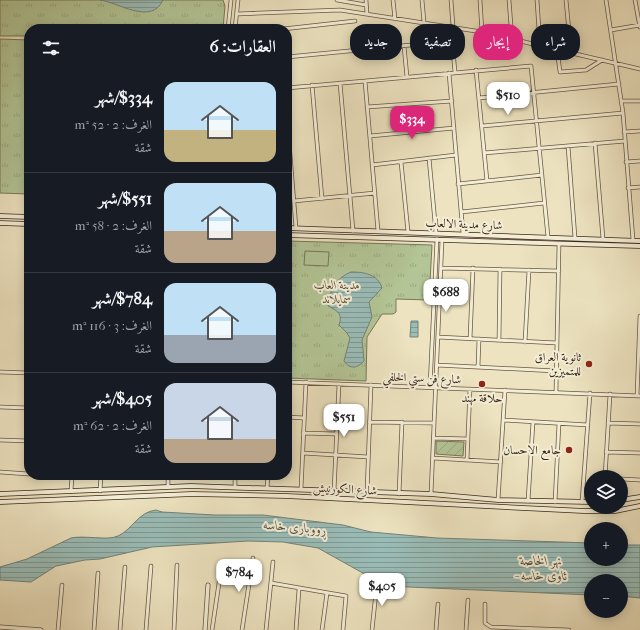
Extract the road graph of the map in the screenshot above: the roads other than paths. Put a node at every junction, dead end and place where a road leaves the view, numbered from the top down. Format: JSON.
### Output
{"nodes":[{"id":1,"x":231,"y":0,"type":"edge"},
{"id":2,"x":238,"y":0,"type":"edge"},
{"id":3,"x":337,"y":0,"type":"edge"},
{"id":4,"x":366,"y":0,"type":"edge"},
{"id":5,"x":393,"y":0,"type":"edge"},
{"id":6,"x":422,"y":0,"type":"edge"},
{"id":7,"x":451,"y":0,"type":"edge"},
{"id":8,"x":480,"y":0,"type":"edge"},
{"id":9,"x":509,"y":0,"type":"edge"},
{"id":10,"x":537,"y":0,"type":"edge"},
{"id":11,"x":566,"y":0,"type":"edge"},
{"id":12,"x":606,"y":0,"type":"edge"},
{"id":13,"x":635,"y":0,"type":"edge"},
{"id":14,"x":366,"y":5,"type":"junction"},
{"id":15,"x":237,"y":14,"type":"junction"},
{"id":16,"x":367,"y":14,"type":"junction"},
{"id":17,"x":395,"y":19,"type":"junction"},
{"id":18,"x":355,"y":20,"type":"dead end"},
{"id":19,"x":424,"y":22,"type":"junction"},
{"id":20,"x":229,"y":24,"type":"edge"},
{"id":21,"x":236,"y":24,"type":"edge"},
{"id":22,"x":438,"y":24,"type":"edge"},
{"id":23,"x":453,"y":24,"type":"edge"},
{"id":24,"x":482,"y":24,"type":"edge"},
{"id":25,"x":511,"y":24,"type":"edge"},
{"id":26,"x":539,"y":24,"type":"edge"},
{"id":27,"x":568,"y":24,"type":"edge"},
{"id":28,"x":640,"y":26,"type":"edge"},
{"id":29,"x":292,"y":28,"type":"edge"},
{"id":30,"x":611,"y":30,"type":"junction"},
{"id":31,"x":404,"y":46,"type":"junction"},
{"id":32,"x":580,"y":54,"type":"edge"},
{"id":33,"x":292,"y":57,"type":"edge"},
{"id":34,"x":558,"y":60,"type":"edge"},
{"id":35,"x":602,"y":60,"type":"junction"},
{"id":36,"x":616,"y":63,"type":"junction"},
{"id":37,"x":640,"y":69,"type":"edge"},
{"id":38,"x":476,"y":70,"type":"junction"},
{"id":39,"x":455,"y":72,"type":"junction"},
{"id":40,"x":449,"y":73,"type":"junction"},
{"id":41,"x":407,"y":77,"type":"junction"},
{"id":42,"x":365,"y":81,"type":"junction"},
{"id":43,"x":340,"y":83,"type":"junction"},
{"id":44,"x":619,"y":84,"type":"junction"},
{"id":45,"x":312,"y":85,"type":"junction"},
{"id":46,"x":292,"y":87,"type":"edge"},
{"id":47,"x":534,"y":92,"type":"junction"},
{"id":48,"x":479,"y":98,"type":"junction"},
{"id":49,"x":452,"y":101,"type":"junction"},
{"id":50,"x":621,"y":101,"type":"junction"},
{"id":51,"x":640,"y":101,"type":"edge"},
{"id":52,"x":367,"y":107,"type":"junction"},
{"id":53,"x":623,"y":113,"type":"junction"},
{"id":54,"x":536,"y":120,"type":"junction"},
{"id":55,"x":482,"y":126,"type":"junction"},
{"id":56,"x":454,"y":128,"type":"junction"},
{"id":57,"x":640,"y":131,"type":"edge"},
{"id":58,"x":624,"y":132,"type":"junction"},
{"id":59,"x":370,"y":136,"type":"junction"},
{"id":60,"x":625,"y":140,"type":"junction"},
{"id":61,"x":595,"y":143,"type":"junction"},
{"id":62,"x":568,"y":146,"type":"junction"},
{"id":63,"x":539,"y":148,"type":"junction"},
{"id":64,"x":484,"y":154,"type":"junction"},
{"id":65,"x":456,"y":155,"type":"junction"},
{"id":66,"x":429,"y":158,"type":"junction"},
{"id":67,"x":640,"y":161,"type":"edge"},
{"id":68,"x":401,"y":162,"type":"junction"},
{"id":69,"x":626,"y":162,"type":"junction"},
{"id":70,"x":372,"y":165,"type":"junction"},
{"id":71,"x":542,"y":175,"type":"junction"},
{"id":72,"x":292,"y":181,"type":"edge"},
{"id":73,"x":487,"y":181,"type":"junction"},
{"id":74,"x":458,"y":184,"type":"junction"},
{"id":75,"x":640,"y":187,"type":"edge"},
{"id":76,"x":628,"y":188,"type":"junction"},
{"id":77,"x":375,"y":193,"type":"junction"},
{"id":78,"x":350,"y":196,"type":"junction"},
{"id":79,"x":322,"y":199,"type":"junction"},
{"id":80,"x":294,"y":201,"type":"junction"},
{"id":81,"x":544,"y":203,"type":"junction"},
{"id":82,"x":461,"y":212,"type":"junction"},
{"id":83,"x":0,"y":216,"type":"edge"},
{"id":84,"x":16,"y":217,"type":"junction"},
{"id":85,"x":24,"y":217,"type":"edge"},
{"id":86,"x":0,"y":223,"type":"edge"},
{"id":87,"x":16,"y":224,"type":"junction"},
{"id":88,"x":24,"y":224,"type":"edge"},
{"id":89,"x":292,"y":228,"type":"edge"},
{"id":90,"x":296,"y":228,"type":"junction"},
{"id":91,"x":353,"y":231,"type":"junction"},
{"id":92,"x":378,"y":231,"type":"junction"},
{"id":93,"x":408,"y":232,"type":"junction"},
{"id":94,"x":436,"y":233,"type":"junction"},
{"id":95,"x":463,"y":233,"type":"junction"},
{"id":96,"x":292,"y":235,"type":"edge"},
{"id":97,"x":526,"y":236,"type":"junction"},
{"id":98,"x":548,"y":236,"type":"junction"},
{"id":99,"x":575,"y":238,"type":"junction"},
{"id":100,"x":603,"y":239,"type":"junction"},
{"id":101,"x":440,"y":240,"type":"junction"},
{"id":102,"x":633,"y":240,"type":"junction"},
{"id":103,"x":640,"y":240,"type":"edge"},
{"id":104,"x":526,"y":242,"type":"junction"},
{"id":105,"x":559,"y":244,"type":"junction"},
{"id":106,"x":640,"y":246,"type":"edge"},
{"id":107,"x":441,"y":268,"type":"junction"},
{"id":108,"x":474,"y":268,"type":"junction"},
{"id":109,"x":500,"y":269,"type":"junction"},
{"id":110,"x":529,"y":270,"type":"junction"},
{"id":111,"x":559,"y":270,"type":"junction"},
{"id":112,"x":640,"y":316,"type":"edge"},
{"id":113,"x":438,"y":337,"type":"junction"},
{"id":114,"x":470,"y":339,"type":"junction"},
{"id":115,"x":480,"y":339,"type":"junction"},
{"id":116,"x":499,"y":340,"type":"junction"},
{"id":117,"x":525,"y":342,"type":"junction"},
{"id":118,"x":557,"y":343,"type":"junction"},
{"id":119,"x":639,"y":346,"type":"edge"},
{"id":120,"x":437,"y":365,"type":"junction"},
{"id":121,"x":478,"y":367,"type":"junction"},
{"id":122,"x":556,"y":371,"type":"junction"},
{"id":123,"x":0,"y":372,"type":"edge"},
{"id":124,"x":24,"y":372,"type":"edge"},
{"id":125,"x":639,"y":375,"type":"edge"},
{"id":126,"x":292,"y":382,"type":"edge"},
{"id":127,"x":306,"y":382,"type":"junction"},
{"id":128,"x":339,"y":384,"type":"junction"},
{"id":129,"x":371,"y":385,"type":"junction"},
{"id":130,"x":430,"y":386,"type":"junction"},
{"id":131,"x":436,"y":387,"type":"junction"},
{"id":132,"x":470,"y":388,"type":"junction"},
{"id":133,"x":506,"y":390,"type":"junction"},
{"id":134,"x":556,"y":392,"type":"junction"},
{"id":135,"x":590,"y":393,"type":"junction"},
{"id":136,"x":610,"y":394,"type":"junction"},
{"id":137,"x":638,"y":396,"type":"edge"},
{"id":138,"x":0,"y":407,"type":"edge"},
{"id":139,"x":24,"y":408,"type":"edge"},
{"id":140,"x":292,"y":417,"type":"edge"},
{"id":141,"x":304,"y":418,"type":"junction"},
{"id":142,"x":504,"y":420,"type":"junction"},
{"id":143,"x":369,"y":422,"type":"junction"},
{"id":144,"x":402,"y":422,"type":"junction"},
{"id":145,"x":533,"y":422,"type":"junction"},
{"id":146,"x":434,"y":423,"type":"junction"},
{"id":147,"x":559,"y":423,"type":"junction"},
{"id":148,"x":608,"y":423,"type":"junction"},
{"id":149,"x":640,"y":424,"type":"edge"},
{"id":150,"x":588,"y":425,"type":"junction"},
{"id":151,"x":303,"y":433,"type":"junction"},
{"id":152,"x":337,"y":434,"type":"junction"},
{"id":153,"x":434,"y":438,"type":"junction"},
{"id":154,"x":468,"y":439,"type":"junction"},
{"id":155,"x":0,"y":440,"type":"edge"},
{"id":156,"x":24,"y":441,"type":"edge"},
{"id":157,"x":606,"y":452,"type":"junction"},
{"id":158,"x":303,"y":453,"type":"junction"},
{"id":159,"x":640,"y":453,"type":"edge"},
{"id":160,"x":336,"y":455,"type":"junction"},
{"id":161,"x":368,"y":457,"type":"junction"},
{"id":162,"x":433,"y":458,"type":"junction"},
{"id":163,"x":467,"y":460,"type":"junction"},
{"id":164,"x":501,"y":462,"type":"junction"},
{"id":165,"x":605,"y":470,"type":"edge"},
{"id":166,"x":0,"y":472,"type":"edge"},
{"id":167,"x":24,"y":474,"type":"edge"},
{"id":168,"x":628,"y":479,"type":"edge"},
{"id":169,"x":72,"y":480,"type":"edge"},
{"id":170,"x":101,"y":480,"type":"edge"},
{"id":171,"x":168,"y":480,"type":"edge"},
{"id":172,"x":235,"y":480,"type":"edge"},
{"id":173,"x":268,"y":480,"type":"edge"},
{"id":174,"x":640,"y":480,"type":"edge"},
{"id":175,"x":168,"y":486,"type":"junction"},
{"id":176,"x":235,"y":487,"type":"junction"},
{"id":177,"x":267,"y":488,"type":"junction"},
{"id":178,"x":301,"y":489,"type":"junction"},
{"id":179,"x":71,"y":491,"type":"junction"},
{"id":180,"x":100,"y":491,"type":"junction"},
{"id":181,"x":334,"y":491,"type":"junction"},
{"id":182,"x":32,"y":493,"type":"junction"},
{"id":183,"x":367,"y":493,"type":"junction"},
{"id":184,"x":0,"y":494,"type":"edge"},
{"id":185,"x":398,"y":494,"type":"junction"},
{"id":186,"x":431,"y":494,"type":"junction"},
{"id":187,"x":640,"y":497,"type":"edge"},
{"id":188,"x":628,"y":499,"type":"edge"},
{"id":189,"x":498,"y":500,"type":"junction"},
{"id":190,"x":32,"y":501,"type":"junction"},
{"id":191,"x":528,"y":501,"type":"junction"},
{"id":192,"x":0,"y":502,"type":"edge"},
{"id":193,"x":554,"y":502,"type":"junction"},
{"id":194,"x":582,"y":502,"type":"joint"},
{"id":195,"x":640,"y":506,"type":"edge"},
{"id":196,"x":253,"y":558,"type":"dead end"},
{"id":197,"x":273,"y":562,"type":"dead end"},
{"id":198,"x":222,"y":563,"type":"dead end"},
{"id":199,"x":177,"y":565,"type":"dead end"},
{"id":200,"x":151,"y":566,"type":"dead end"},
{"id":201,"x":125,"y":567,"type":"dead end"},
{"id":202,"x":98,"y":573,"type":"dead end"},
{"id":203,"x":271,"y":583,"type":"junction"},
{"id":204,"x":377,"y":583,"type":"dead end"},
{"id":205,"x":208,"y":584,"type":"dead end"},
{"id":206,"x":62,"y":585,"type":"dead end"},
{"id":207,"x":299,"y":589,"type":"junction"},
{"id":208,"x":327,"y":593,"type":"junction"},
{"id":209,"x":468,"y":600,"type":"dead end"},
{"id":210,"x":438,"y":604,"type":"dead end"},
{"id":211,"x":485,"y":604,"type":"dead end"},
{"id":212,"x":0,"y":627,"type":"edge"},
{"id":213,"x":500,"y":628,"type":"edge"},
{"id":214,"x":530,"y":629,"type":"edge"},
{"id":215,"x":41,"y":630,"type":"edge"},
{"id":216,"x":58,"y":630,"type":"edge"},
{"id":217,"x":94,"y":630,"type":"edge"},
{"id":218,"x":120,"y":630,"type":"edge"},
{"id":219,"x":146,"y":630,"type":"edge"},
{"id":220,"x":174,"y":630,"type":"edge"},
{"id":221,"x":205,"y":630,"type":"edge"},
{"id":222,"x":212,"y":630,"type":"edge"},
{"id":223,"x":242,"y":630,"type":"edge"},
{"id":224,"x":266,"y":630,"type":"edge"},
{"id":225,"x":296,"y":630,"type":"edge"},
{"id":226,"x":322,"y":630,"type":"edge"},
{"id":227,"x":343,"y":630,"type":"edge"},
{"id":228,"x":372,"y":630,"type":"edge"},
{"id":229,"x":436,"y":630,"type":"edge"},
{"id":230,"x":466,"y":630,"type":"edge"},
{"id":231,"x":551,"y":630,"type":"edge"},
{"id":232,"x":569,"y":630,"type":"edge"}],
"edges":[{"from":1,"to":20,"type":"street"},
{"from":2,"to":15,"type":"street"},
{"from":3,"to":14,"type":"street"},
{"from":4,"to":14,"type":"street"},
{"from":5,"to":17,"type":"street"},
{"from":6,"to":19,"type":"street"},
{"from":7,"to":23,"type":"street"},
{"from":8,"to":24,"type":"street"},
{"from":9,"to":25,"type":"street"},
{"from":10,"to":26,"type":"street"},
{"from":11,"to":27,"type":"street"},
{"from":12,"to":30,"type":"street"},
{"from":13,"to":28,"type":"street"},
{"from":14,"to":16,"type":"street"},
{"from":15,"to":16,"type":"street"},
{"from":15,"to":21,"type":"street"},
{"from":16,"to":17,"type":"street"},
{"from":17,"to":19,"type":"street"},
{"from":18,"to":29,"type":"street"},
{"from":19,"to":22,"type":"street"},
{"from":28,"to":30,"type":"street"},
{"from":30,"to":36,"type":"street"},
{"from":31,"to":33,"type":"street"},
{"from":31,"to":39,"type":"street"},
{"from":31,"to":41,"type":"street"},
{"from":32,"to":35,"type":"street"},
{"from":34,"to":35,"type":"street"},
{"from":35,"to":36,"type":"street"},
{"from":36,"to":37,"type":"street"},
{"from":36,"to":44,"type":"street"},
{"from":38,"to":39,"type":"street"},
{"from":38,"to":47,"type":"street"},
{"from":38,"to":48,"type":"street"},
{"from":39,"to":40,"type":"street"},
{"from":40,"to":41,"type":"street"},
{"from":40,"to":49,"type":"street"},
{"from":41,"to":42,"type":"street"},
{"from":42,"to":43,"type":"street"},
{"from":42,"to":52,"type":"street"},
{"from":43,"to":45,"type":"street"},
{"from":43,"to":78,"type":"street"},
{"from":44,"to":47,"type":"street"},
{"from":44,"to":50,"type":"street"},
{"from":45,"to":46,"type":"street"},
{"from":45,"to":79,"type":"street"},
{"from":47,"to":48,"type":"street"},
{"from":47,"to":54,"type":"street"},
{"from":48,"to":55,"type":"street"},
{"from":49,"to":52,"type":"street"},
{"from":49,"to":56,"type":"street"},
{"from":50,"to":51,"type":"street"},
{"from":50,"to":53,"type":"street"},
{"from":52,"to":59,"type":"street"},
{"from":53,"to":54,"type":"street"},
{"from":53,"to":58,"type":"street"},
{"from":54,"to":55,"type":"street"},
{"from":54,"to":63,"type":"street"},
{"from":55,"to":64,"type":"street"},
{"from":56,"to":59,"type":"street"},
{"from":56,"to":65,"type":"street"},
{"from":57,"to":58,"type":"street"},
{"from":58,"to":60,"type":"street"},
{"from":59,"to":70,"type":"street"},
{"from":60,"to":61,"type":"street"},
{"from":60,"to":69,"type":"street"},
{"from":61,"to":62,"type":"street"},
{"from":61,"to":100,"type":"street"},
{"from":62,"to":63,"type":"street"},
{"from":62,"to":99,"type":"street"},
{"from":63,"to":64,"type":"street"},
{"from":63,"to":71,"type":"street"},
{"from":64,"to":73,"type":"street"},
{"from":65,"to":66,"type":"street"},
{"from":65,"to":74,"type":"street"},
{"from":66,"to":68,"type":"street"},
{"from":66,"to":94,"type":"street"},
{"from":67,"to":69,"type":"street"},
{"from":68,"to":70,"type":"street"},
{"from":68,"to":93,"type":"street"},
{"from":69,"to":76,"type":"street"},
{"from":70,"to":77,"type":"street"},
{"from":71,"to":73,"type":"street"},
{"from":71,"to":81,"type":"street"},
{"from":72,"to":80,"type":"street"},
{"from":73,"to":74,"type":"street"},
{"from":74,"to":82,"type":"street"},
{"from":75,"to":76,"type":"street"},
{"from":76,"to":102,"type":"street"},
{"from":77,"to":78,"type":"street"},
{"from":77,"to":92,"type":"street"},
{"from":78,"to":79,"type":"street"},
{"from":78,"to":91,"type":"street"},
{"from":79,"to":80,"type":"street"},
{"from":80,"to":90,"type":"street"},
{"from":81,"to":82,"type":"street"},
{"from":81,"to":98,"type":"street"},
{"from":82,"to":95,"type":"street"},
{"from":83,"to":84,"type":"main road"},
{"from":84,"to":85,"type":"main road"},
{"from":84,"to":87,"type":"main road"},
{"from":86,"to":87,"type":"main road"},
{"from":87,"to":88,"type":"main road"},
{"from":89,"to":90,"type":"main road","name":"شارع مدينة الالعاب"},
{"from":90,"to":91,"type":"main road","name":"شارع مدينة الالعاب"},
{"from":91,"to":92,"type":"main road","name":"شارع مدينة الالعاب"},
{"from":92,"to":93,"type":"main road","name":"شارع مدينة الالعاب"},
{"from":93,"to":94,"type":"main road","name":"شارع مدينة الالعاب"},
{"from":94,"to":95,"type":"main road","name":"شارع مدينة الالعاب"},
{"from":95,"to":97,"type":"main road","name":"شارع مدينة الالعاب"},
{"from":96,"to":101,"type":"main road","name":"شارع مدينة الالعاب"},
{"from":97,"to":98,"type":"main road","name":"شارع مدينة الالعاب"},
{"from":97,"to":104,"type":"main road"},
{"from":98,"to":99,"type":"main road","name":"شارع مدينة الالعاب"},
{"from":99,"to":100,"type":"main road","name":"شارع مدينة الالعاب"},
{"from":100,"to":102,"type":"main road","name":"شارع مدينة الالعاب"},
{"from":101,"to":104,"type":"main road","name":"شارع مدينة الالعاب"},
{"from":101,"to":107,"type":"street"},
{"from":101,"to":130,"type":"street"},
{"from":102,"to":103,"type":"main road","name":"شارع مدينة الالعاب"},
{"from":104,"to":105,"type":"main road","name":"شارع مدينة الالعاب"},
{"from":105,"to":106,"type":"main road","name":"شارع مدينة الالعاب"},
{"from":105,"to":111,"type":"street"},
{"from":107,"to":108,"type":"street"},
{"from":107,"to":113,"type":"street"},
{"from":108,"to":109,"type":"street"},
{"from":108,"to":114,"type":"street"},
{"from":109,"to":110,"type":"street"},
{"from":109,"to":116,"type":"street"},
{"from":110,"to":111,"type":"street"},
{"from":110,"to":117,"type":"street"},
{"from":111,"to":118,"type":"street"},
{"from":112,"to":119,"type":"street"},
{"from":113,"to":114,"type":"street"},
{"from":113,"to":120,"type":"street"},
{"from":114,"to":115,"type":"street"},
{"from":115,"to":116,"type":"street"},
{"from":115,"to":121,"type":"street"},
{"from":116,"to":117,"type":"street"},
{"from":117,"to":118,"type":"street"},
{"from":118,"to":122,"type":"street"},
{"from":119,"to":125,"type":"street"},
{"from":120,"to":121,"type":"street"},
{"from":120,"to":131,"type":"street"},
{"from":121,"to":122,"type":"street"},
{"from":122,"to":134,"type":"street"},
{"from":123,"to":124,"type":"street"},
{"from":125,"to":137,"type":"street"},
{"from":126,"to":127,"type":"street","name":"شارع فن ستي الخلفي"},
{"from":127,"to":128,"type":"street","name":"شارع فن ستي الخلفي"},
{"from":127,"to":141,"type":"street"},
{"from":128,"to":129,"type":"street","name":"شارع فن ستي الخلفي"},
{"from":128,"to":152,"type":"street"},
{"from":129,"to":130,"type":"street","name":"شارع فن ستي الخلفي"},
{"from":129,"to":143,"type":"street"},
{"from":130,"to":131,"type":"street","name":"شارع فن ستي الخلفي"},
{"from":131,"to":132,"type":"street","name":"شارع فن ستي الخلفي"},
{"from":131,"to":146,"type":"street"},
{"from":132,"to":133,"type":"street","name":"شارع فن ستي الخلفي"},
{"from":132,"to":154,"type":"street"},
{"from":133,"to":134,"type":"street","name":"شارع فن ستي الخلفي"},
{"from":133,"to":142,"type":"street"},
{"from":134,"to":135,"type":"street","name":"شارع فن ستي الخلفي"},
{"from":135,"to":136,"type":"street","name":"شارع فن ستي الخلفي"},
{"from":135,"to":150,"type":"street"},
{"from":136,"to":137,"type":"street","name":"شارع فن ستي الخلفي"},
{"from":136,"to":148,"type":"street"},
{"from":138,"to":139,"type":"street"},
{"from":140,"to":141,"type":"street"},
{"from":141,"to":151,"type":"street"},
{"from":142,"to":145,"type":"street"},
{"from":142,"to":164,"type":"street"},
{"from":143,"to":144,"type":"street"},
{"from":143,"to":161,"type":"street"},
{"from":144,"to":146,"type":"street"},
{"from":144,"to":185,"type":"street"},
{"from":145,"to":147,"type":"street"},
{"from":145,"to":191,"type":"street"},
{"from":146,"to":153,"type":"street"},
{"from":147,"to":150,"type":"street"},
{"from":147,"to":193,"type":"street"},
{"from":148,"to":149,"type":"street"},
{"from":148,"to":157,"type":"street"},
{"from":150,"to":194,"type":"street"},
{"from":151,"to":152,"type":"street"},
{"from":151,"to":158,"type":"street"},
{"from":152,"to":160,"type":"street"},
{"from":153,"to":154,"type":"street"},
{"from":153,"to":162,"type":"street"},
{"from":154,"to":163,"type":"street"},
{"from":155,"to":156,"type":"street"},
{"from":157,"to":159,"type":"street"},
{"from":157,"to":165,"type":"street"},
{"from":158,"to":160,"type":"street"},
{"from":158,"to":178,"type":"street"},
{"from":160,"to":161,"type":"street"},
{"from":160,"to":181,"type":"street"},
{"from":161,"to":183,"type":"street"},
{"from":162,"to":163,"type":"street"},
{"from":162,"to":186,"type":"street"},
{"from":163,"to":164,"type":"street"},
{"from":164,"to":189,"type":"street"},
{"from":166,"to":167,"type":"street"},
{"from":168,"to":174,"type":"street"},
{"from":169,"to":179,"type":"street"},
{"from":170,"to":180,"type":"street"},
{"from":171,"to":175,"type":"street"},
{"from":172,"to":176,"type":"street"},
{"from":173,"to":177,"type":"street"},
{"from":175,"to":176,"type":"main road","name":"شارع الكورنيش"},
{"from":175,"to":180,"type":"main road","name":"شارع الكورنيش"},
{"from":176,"to":177,"type":"main road","name":"شارع الكورنيش"},
{"from":177,"to":178,"type":"main road","name":"شارع الكورنيش"},
{"from":178,"to":181,"type":"main road","name":"شارع الكورنيش"},
{"from":179,"to":180,"type":"main road","name":"شارع الكورنيش"},
{"from":179,"to":182,"type":"main road","name":"شارع الكورنيش"},
{"from":181,"to":183,"type":"main road","name":"شارع الكورنيش"},
{"from":182,"to":184,"type":"main road","name":"شارع الكورنيش"},
{"from":182,"to":190,"type":"main road"},
{"from":183,"to":185,"type":"main road","name":"شارع الكورنيش"},
{"from":185,"to":186,"type":"main road","name":"شارع الكورنيش"},
{"from":186,"to":189,"type":"main road","name":"شارع الكورنيش"},
{"from":187,"to":188,"type":"main road"},
{"from":189,"to":191,"type":"main road","name":"شارع الكورنيش"},
{"from":190,"to":192,"type":"main road","name":"شارع الكورنيش"},
{"from":190,"to":195,"type":"main road","name":"شارع الكورنيش"},
{"from":191,"to":193,"type":"main road","name":"شارع الكورنيش"},
{"from":193,"to":194,"type":"main road","name":"شارع الكورنيش"},
{"from":196,"to":223,"type":"street"},
{"from":197,"to":203,"type":"street"},
{"from":198,"to":222,"type":"street"},
{"from":199,"to":220,"type":"street"},
{"from":200,"to":219,"type":"street"},
{"from":201,"to":218,"type":"street"},
{"from":202,"to":217,"type":"street"},
{"from":203,"to":207,"type":"street"},
{"from":203,"to":224,"type":"street"},
{"from":204,"to":228,"type":"street"},
{"from":205,"to":221,"type":"street"},
{"from":206,"to":216,"type":"street"},
{"from":207,"to":208,"type":"street"},
{"from":207,"to":225,"type":"street"},
{"from":208,"to":226,"type":"street"},
{"from":208,"to":227,"type":"street"},
{"from":209,"to":230,"type":"street"},
{"from":210,"to":229,"type":"street"},
{"from":211,"to":213,"type":"street"},
{"from":212,"to":215,"type":"street"},
{"from":213,"to":214,"type":"street"},
{"from":214,"to":231,"type":"street"},
{"from":231,"to":232,"type":"street"}]}
